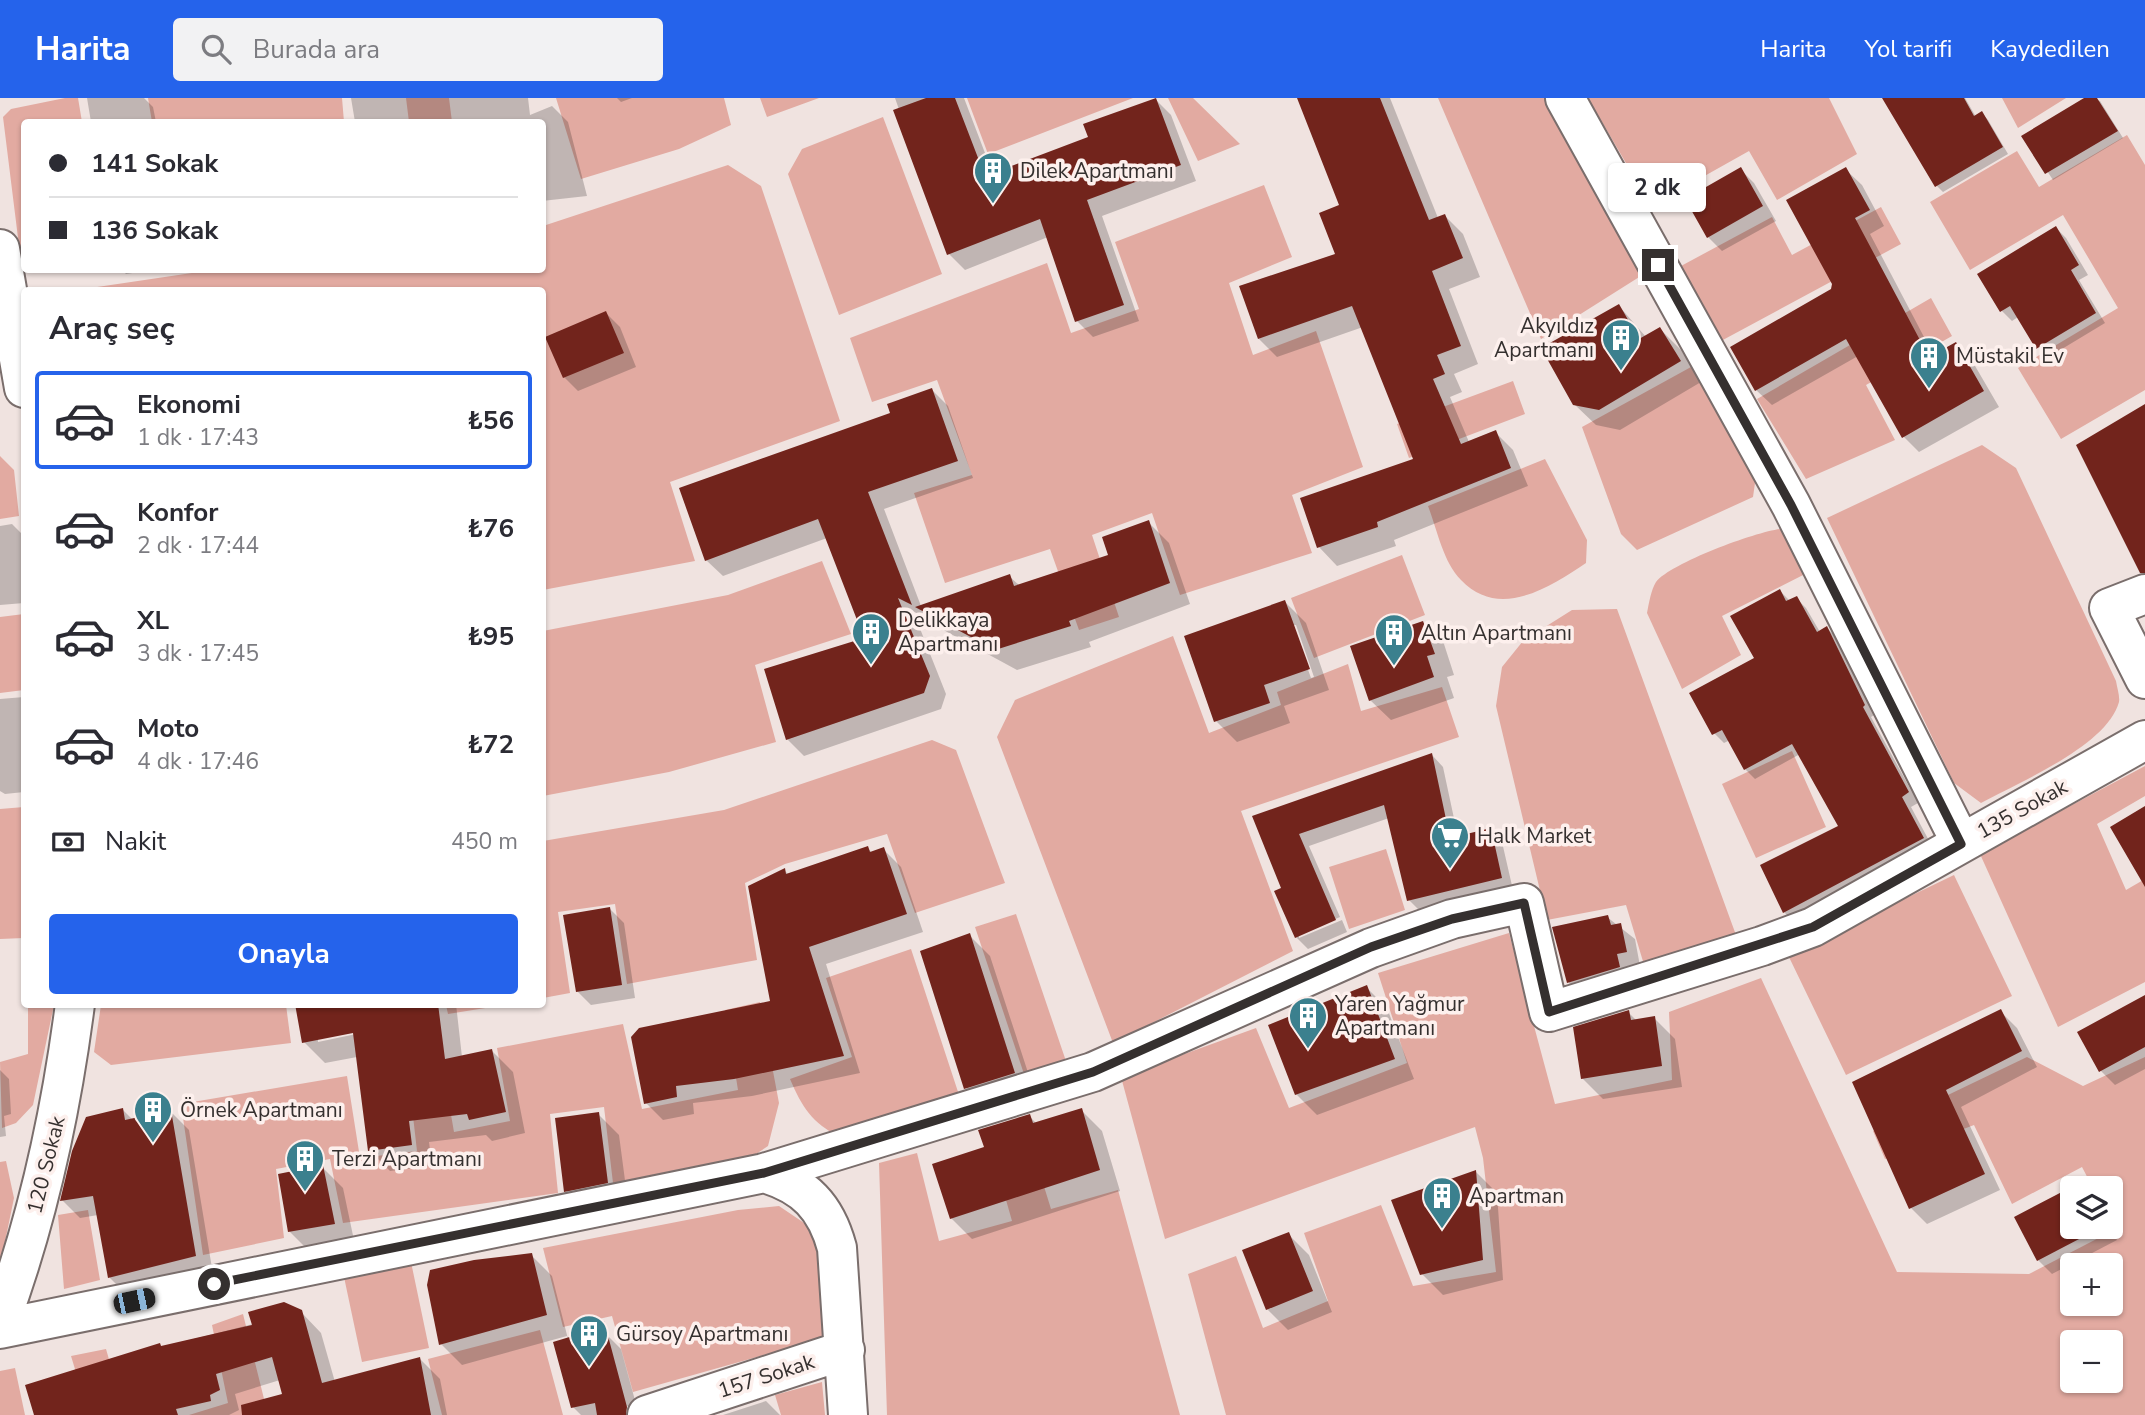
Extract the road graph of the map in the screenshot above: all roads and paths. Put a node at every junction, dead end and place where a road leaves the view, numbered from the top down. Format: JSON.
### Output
{"nodes":[{"id":1,"x":1565,"y":98,"type":"edge"},
{"id":2,"x":0,"y":249,"type":"edge"},
{"id":3,"x":21,"y":371,"type":"edge"},
{"id":4,"x":2145,"y":594,"type":"edge"},
{"id":5,"x":2145,"y":679,"type":"edge"},
{"id":6,"x":2145,"y":740,"type":"edge"},
{"id":7,"x":1961,"y":844,"type":"junction"},
{"id":8,"x":74,"y":1008,"type":"edge"},
{"id":9,"x":764,"y":1173,"type":"junction"},
{"id":10,"x":0,"y":1322,"type":"edge"},
{"id":11,"x":0,"y":1329,"type":"edge"},
{"id":12,"x":845,"y":1350,"type":"junction"},
{"id":13,"x":648,"y":1415,"type":"edge"},
{"id":14,"x":848,"y":1415,"type":"edge"}],
"edges":[{"from":1,"to":7,"type":"street"},
{"from":2,"to":3,"type":"street"},
{"from":4,"to":5,"type":"street"},
{"from":6,"to":7,"type":"street","name":"135 Sokak"},
{"from":7,"to":9,"type":"street","name":"135 Sokak"},
{"from":8,"to":10,"type":"street","name":"120 Sokak"},
{"from":9,"to":11,"type":"street"},
{"from":9,"to":12,"type":"street"},
{"from":12,"to":13,"type":"street","name":"157 Sokak"},
{"from":12,"to":14,"type":"street"}]}
